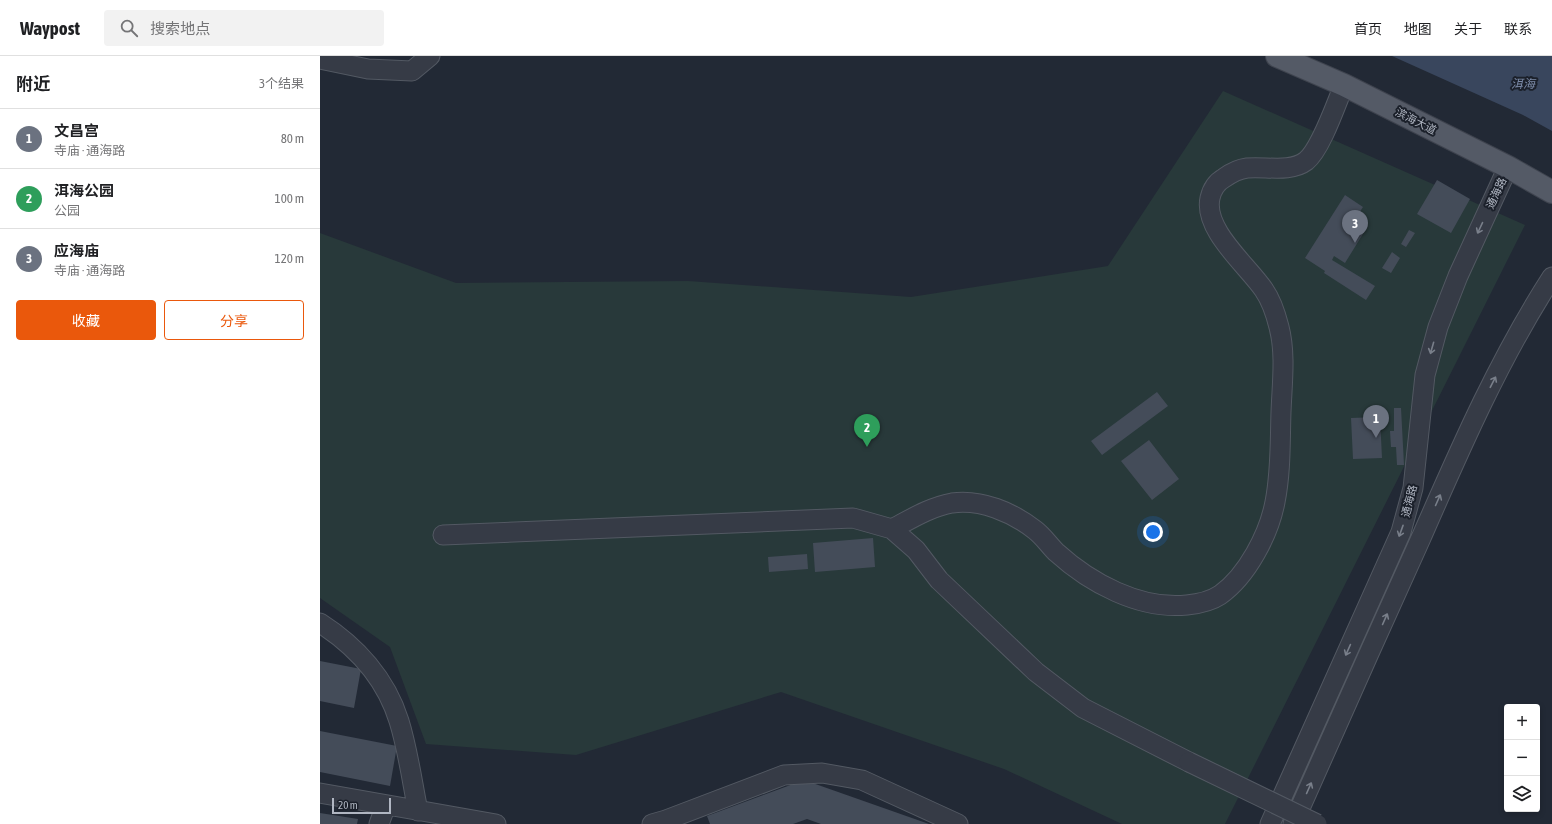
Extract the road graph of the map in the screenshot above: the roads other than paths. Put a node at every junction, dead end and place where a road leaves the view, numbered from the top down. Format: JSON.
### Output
{"nodes":[{"id":1,"x":430,"y":56,"type":"edge"},
{"id":2,"x":1277,"y":56,"type":"edge"},
{"id":3,"x":320,"y":58,"type":"edge"},
{"id":4,"x":1344,"y":85,"type":"junction"},
{"id":5,"x":1508,"y":167,"type":"junction"},
{"id":6,"x":1552,"y":192,"type":"edge"},
{"id":7,"x":1552,"y":277,"type":"edge"},
{"id":8,"x":892,"y":529,"type":"junction"},
{"id":9,"x":443,"y":535,"type":"dead end"},
{"id":10,"x":320,"y":623,"type":"edge"},
{"id":11,"x":320,"y":793,"type":"edge"},
{"id":12,"x":386,"y":805,"type":"junction"},
{"id":13,"x":418,"y":810,"type":"junction"},
{"id":14,"x":379,"y":824,"type":"edge"},
{"id":15,"x":496,"y":824,"type":"edge"},
{"id":16,"x":652,"y":824,"type":"edge"},
{"id":17,"x":958,"y":824,"type":"edge"},
{"id":18,"x":1270,"y":824,"type":"edge"},
{"id":19,"x":1292,"y":824,"type":"edge"},
{"id":20,"x":1317,"y":824,"type":"edge"}],
"edges":[{"from":1,"to":3,"type":"street"},
{"from":2,"to":4,"type":"main road","name":"滨海大道"},
{"from":4,"to":5,"type":"main road","name":"滨海大道"},
{"from":4,"to":8,"type":"street"},
{"from":5,"to":6,"type":"main road","name":"滨海大道"},
{"from":5,"to":18,"type":"street","name":"通海路","one_way":true},
{"from":19,"to":7,"type":"street","name":"通海路","one_way":true},
{"from":8,"to":9,"type":"street"},
{"from":8,"to":20,"type":"street","bridge":true},
{"from":10,"to":13,"type":"street"},
{"from":11,"to":12,"type":"street"},
{"from":12,"to":13,"type":"street"},
{"from":12,"to":14,"type":"street"},
{"from":13,"to":15,"type":"street"},
{"from":16,"to":17,"type":"street"}]}
